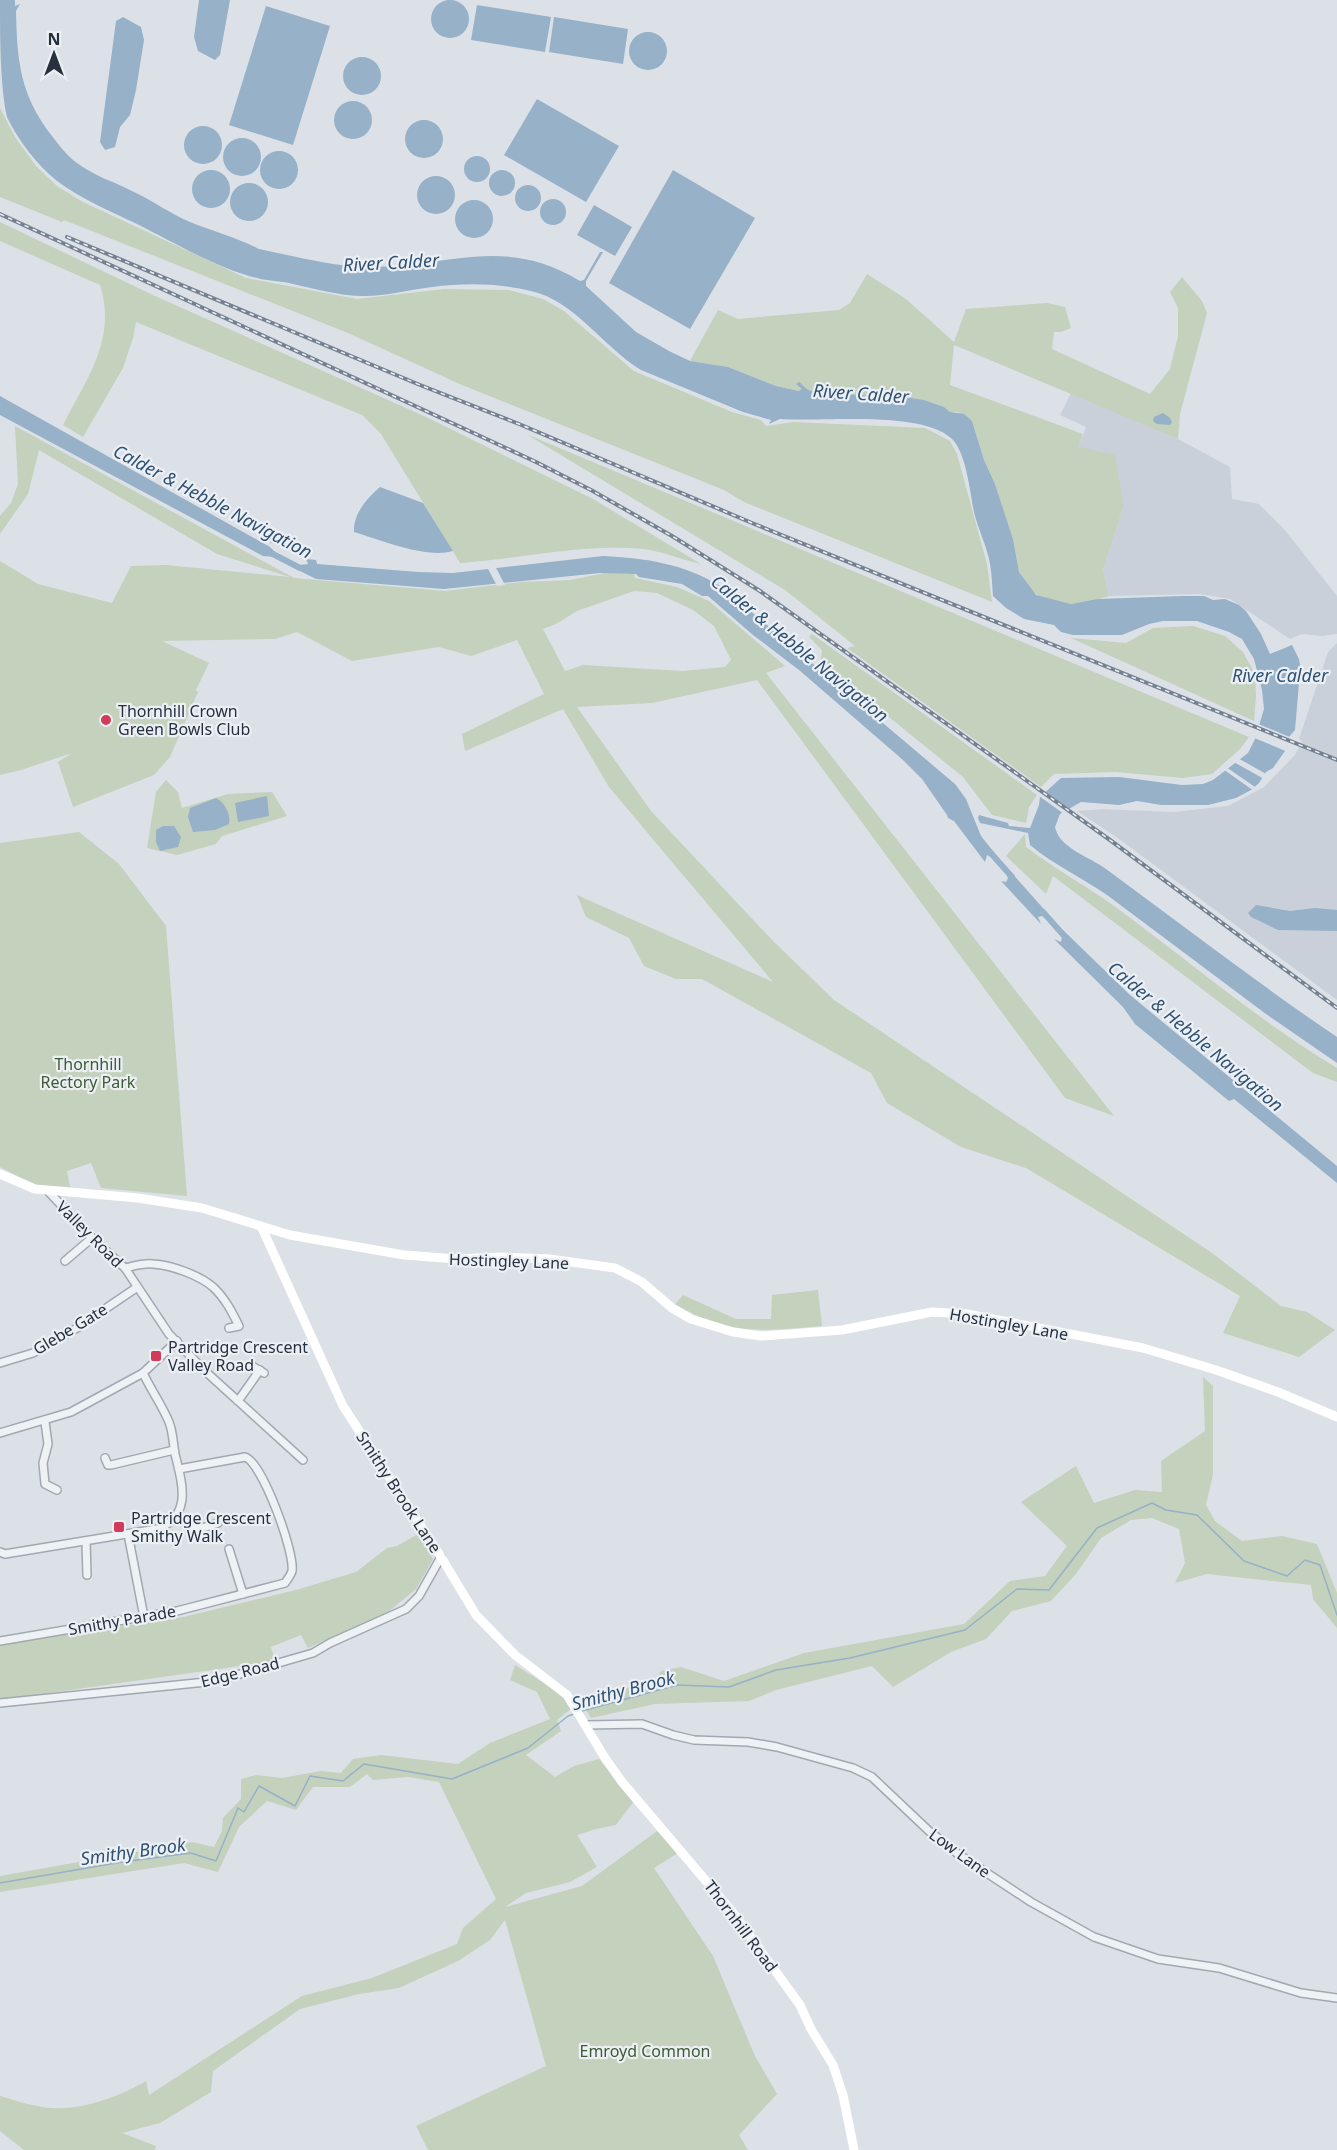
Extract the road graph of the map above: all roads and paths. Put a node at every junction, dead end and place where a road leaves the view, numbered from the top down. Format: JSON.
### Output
{"nodes":[{"id":1,"x":0,"y":1174,"type":"edge"},
{"id":2,"x":48,"y":1191,"type":"junction"},
{"id":3,"x":261,"y":1226,"type":"junction"},
{"id":4,"x":92,"y":1238,"type":"junction"},
{"id":5,"x":65,"y":1261,"type":"dead end"},
{"id":6,"x":125,"y":1268,"type":"junction"},
{"id":7,"x":136,"y":1288,"type":"junction"},
{"id":8,"x":229,"y":1328,"type":"dead end"},
{"id":9,"x":177,"y":1341,"type":"junction"},
{"id":10,"x":0,"y":1362,"type":"edge"},
{"id":11,"x":252,"y":1366,"type":"dead end"},
{"id":12,"x":143,"y":1373,"type":"junction"},
{"id":13,"x":238,"y":1401,"type":"junction"},
{"id":14,"x":1337,"y":1417,"type":"edge"},
{"id":15,"x":45,"y":1422,"type":"junction"},
{"id":16,"x":0,"y":1433,"type":"edge"},
{"id":17,"x":174,"y":1450,"type":"junction"},
{"id":18,"x":105,"y":1458,"type":"dead end"},
{"id":19,"x":303,"y":1460,"type":"dead end"},
{"id":20,"x":179,"y":1469,"type":"junction"},
{"id":21,"x":57,"y":1490,"type":"dead end"},
{"id":22,"x":176,"y":1517,"type":"junction"},
{"id":23,"x":218,"y":1523,"type":"dead end"},
{"id":24,"x":128,"y":1534,"type":"junction"},
{"id":25,"x":86,"y":1542,"type":"junction"},
{"id":26,"x":229,"y":1549,"type":"dead end"},
{"id":27,"x":0,"y":1552,"type":"edge"},
{"id":28,"x":441,"y":1557,"type":"junction"},
{"id":29,"x":87,"y":1575,"type":"dead end"},
{"id":30,"x":243,"y":1594,"type":"junction"},
{"id":31,"x":144,"y":1617,"type":"junction"},
{"id":32,"x":0,"y":1641,"type":"edge"},
{"id":33,"x":0,"y":1703,"type":"edge"},
{"id":34,"x":586,"y":1725,"type":"junction"},
{"id":35,"x":1337,"y":1998,"type":"edge"},
{"id":36,"x":854,"y":2150,"type":"edge"}],
"edges":[{"from":1,"to":2,"type":"main road","name":"Hostingley Lane"},
{"from":2,"to":3,"type":"main road","name":"Hostingley Lane"},
{"from":2,"to":4,"type":"street","name":"Valley Road"},
{"from":3,"to":14,"type":"main road","name":"Hostingley Lane"},
{"from":3,"to":28,"type":"main road","name":"Smithy Brook Lane"},
{"from":4,"to":5,"type":"street"},
{"from":4,"to":6,"type":"street","name":"Valley Road"},
{"from":6,"to":7,"type":"street","name":"Valley Road"},
{"from":6,"to":8,"type":"street"},
{"from":7,"to":9,"type":"street","name":"Valley Road"},
{"from":7,"to":10,"type":"street","name":"Glebe Gate"},
{"from":9,"to":12,"type":"street"},
{"from":9,"to":13,"type":"street","name":"Valley Road"},
{"from":11,"to":13,"type":"street"},
{"from":12,"to":15,"type":"street"},
{"from":12,"to":17,"type":"street"},
{"from":13,"to":19,"type":"street","name":"Valley Road"},
{"from":15,"to":16,"type":"street"},
{"from":15,"to":21,"type":"street"},
{"from":17,"to":18,"type":"street"},
{"from":17,"to":20,"type":"street"},
{"from":20,"to":22,"type":"street"},
{"from":20,"to":30,"type":"street","name":"Smithy Parade"},
{"from":22,"to":23,"type":"street"},
{"from":22,"to":24,"type":"street"},
{"from":24,"to":25,"type":"street"},
{"from":24,"to":31,"type":"street"},
{"from":25,"to":27,"type":"street"},
{"from":25,"to":29,"type":"street"},
{"from":26,"to":30,"type":"street"},
{"from":28,"to":33,"type":"street","name":"Edge Road"},
{"from":28,"to":34,"type":"main road","name":"Smithy Brook Lane"},
{"from":30,"to":31,"type":"street","name":"Smithy Parade"},
{"from":31,"to":32,"type":"street","name":"Smithy Parade"},
{"from":34,"to":35,"type":"street","name":"Low Lane"},
{"from":34,"to":36,"type":"main road","name":"Thornhill Road"}]}
